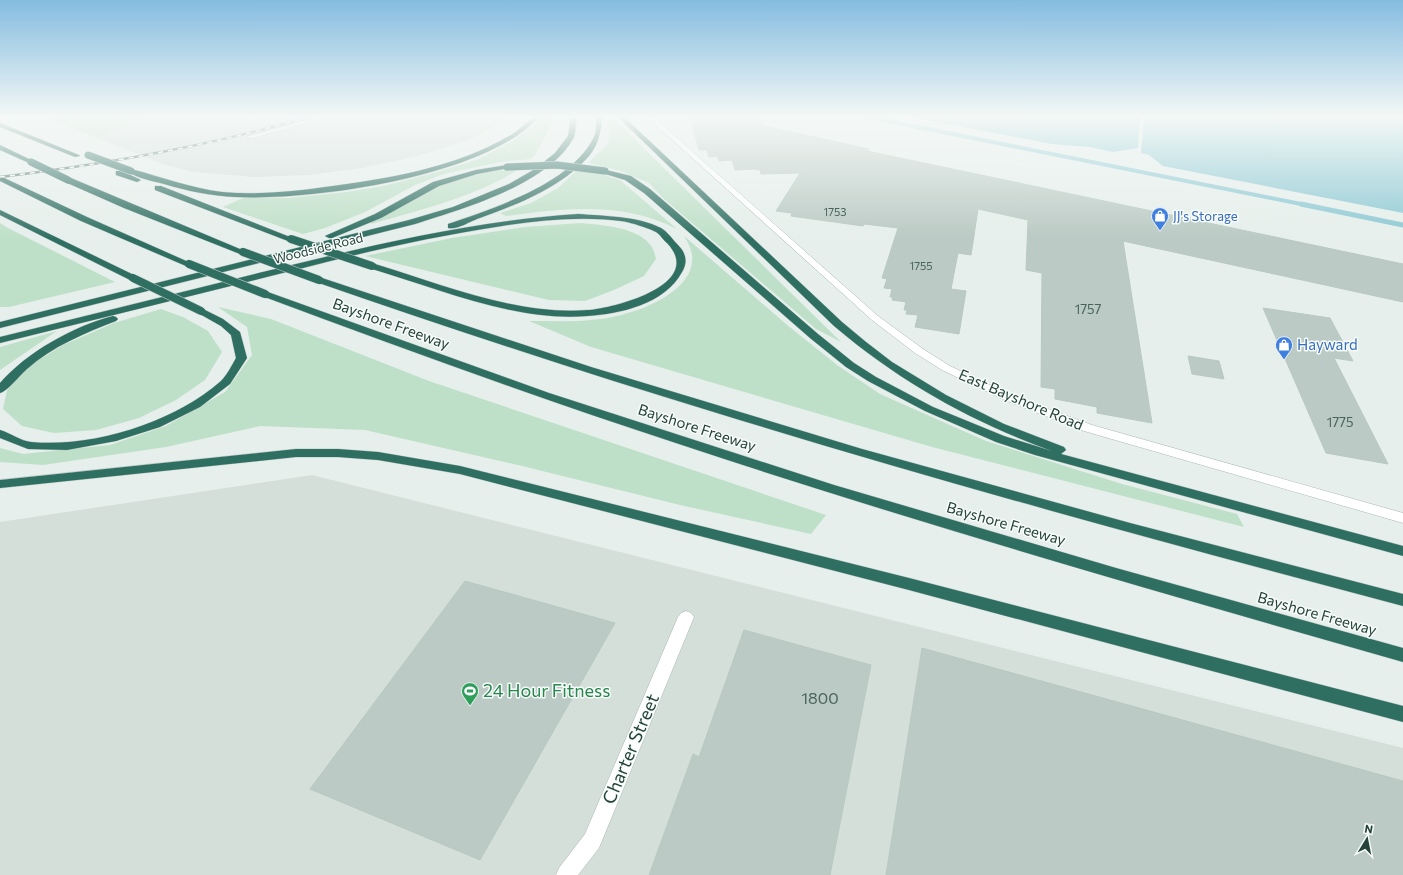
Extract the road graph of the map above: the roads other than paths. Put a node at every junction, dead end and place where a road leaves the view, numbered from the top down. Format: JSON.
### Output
{"nodes":[{"id":1,"x":20,"y":157,"type":"edge"},
{"id":2,"x":79,"y":157,"type":"edge"},
{"id":3,"x":93,"y":157,"type":"edge"},
{"id":4,"x":469,"y":157,"type":"edge"},
{"id":5,"x":554,"y":157,"type":"edge"},
{"id":6,"x":583,"y":157,"type":"edge"},
{"id":7,"x":663,"y":157,"type":"edge"},
{"id":8,"x":695,"y":157,"type":"edge"},
{"id":9,"x":0,"y":178,"type":"edge"},
{"id":10,"x":0,"y":212,"type":"edge"},
{"id":11,"x":351,"y":253,"type":"junction"},
{"id":12,"x":131,"y":292,"type":"junction"},
{"id":13,"x":187,"y":295,"type":"junction"},
{"id":14,"x":0,"y":325,"type":"edge"},
{"id":15,"x":0,"y":340,"type":"edge"},
{"id":16,"x":0,"y":390,"type":"edge"},
{"id":17,"x":0,"y":434,"type":"edge"},
{"id":18,"x":0,"y":474,"type":"edge"},
{"id":19,"x":33,"y":481,"type":"junction"},
{"id":20,"x":0,"y":484,"type":"edge"},
{"id":21,"x":1403,"y":518,"type":"edge"},
{"id":22,"x":1290,"y":520,"type":"junction"},
{"id":23,"x":1403,"y":551,"type":"edge"},
{"id":24,"x":1403,"y":600,"type":"edge"},
{"id":25,"x":686,"y":617,"type":"dead end"},
{"id":26,"x":1403,"y":655,"type":"edge"},
{"id":27,"x":1403,"y":714,"type":"edge"},
{"id":28,"x":566,"y":875,"type":"edge"}],
"edges":[{"from":1,"to":24,"type":"highway","name":"Bayshore Freeway","bridge":true},
{"from":2,"to":11,"type":"highway","bridge":true},
{"from":3,"to":4,"type":"highway","bridge":true},
{"from":5,"to":12,"type":"highway","name":"Woodside Road"},
{"from":6,"to":11,"type":"highway","name":"Woodside Road"},
{"from":7,"to":22,"type":"highway"},
{"from":8,"to":21,"type":"street","name":"East Bayshore Road"},
{"from":9,"to":26,"type":"highway","name":"Bayshore Freeway","bridge":true},
{"from":10,"to":17,"type":"highway","bridge":true},
{"from":11,"to":13,"type":"highway","name":"Woodside Road"},
{"from":12,"to":14,"type":"highway","name":"Woodside Road"},
{"from":12,"to":22,"type":"highway","bridge":true},
{"from":13,"to":15,"type":"highway","name":"Woodside Road"},
{"from":13,"to":16,"type":"highway"},
{"from":18,"to":19,"type":"highway"},
{"from":19,"to":20,"type":"highway"},
{"from":19,"to":27,"type":"highway"},
{"from":22,"to":23,"type":"highway"},
{"from":25,"to":28,"type":"street","name":"Charter Street"}]}
